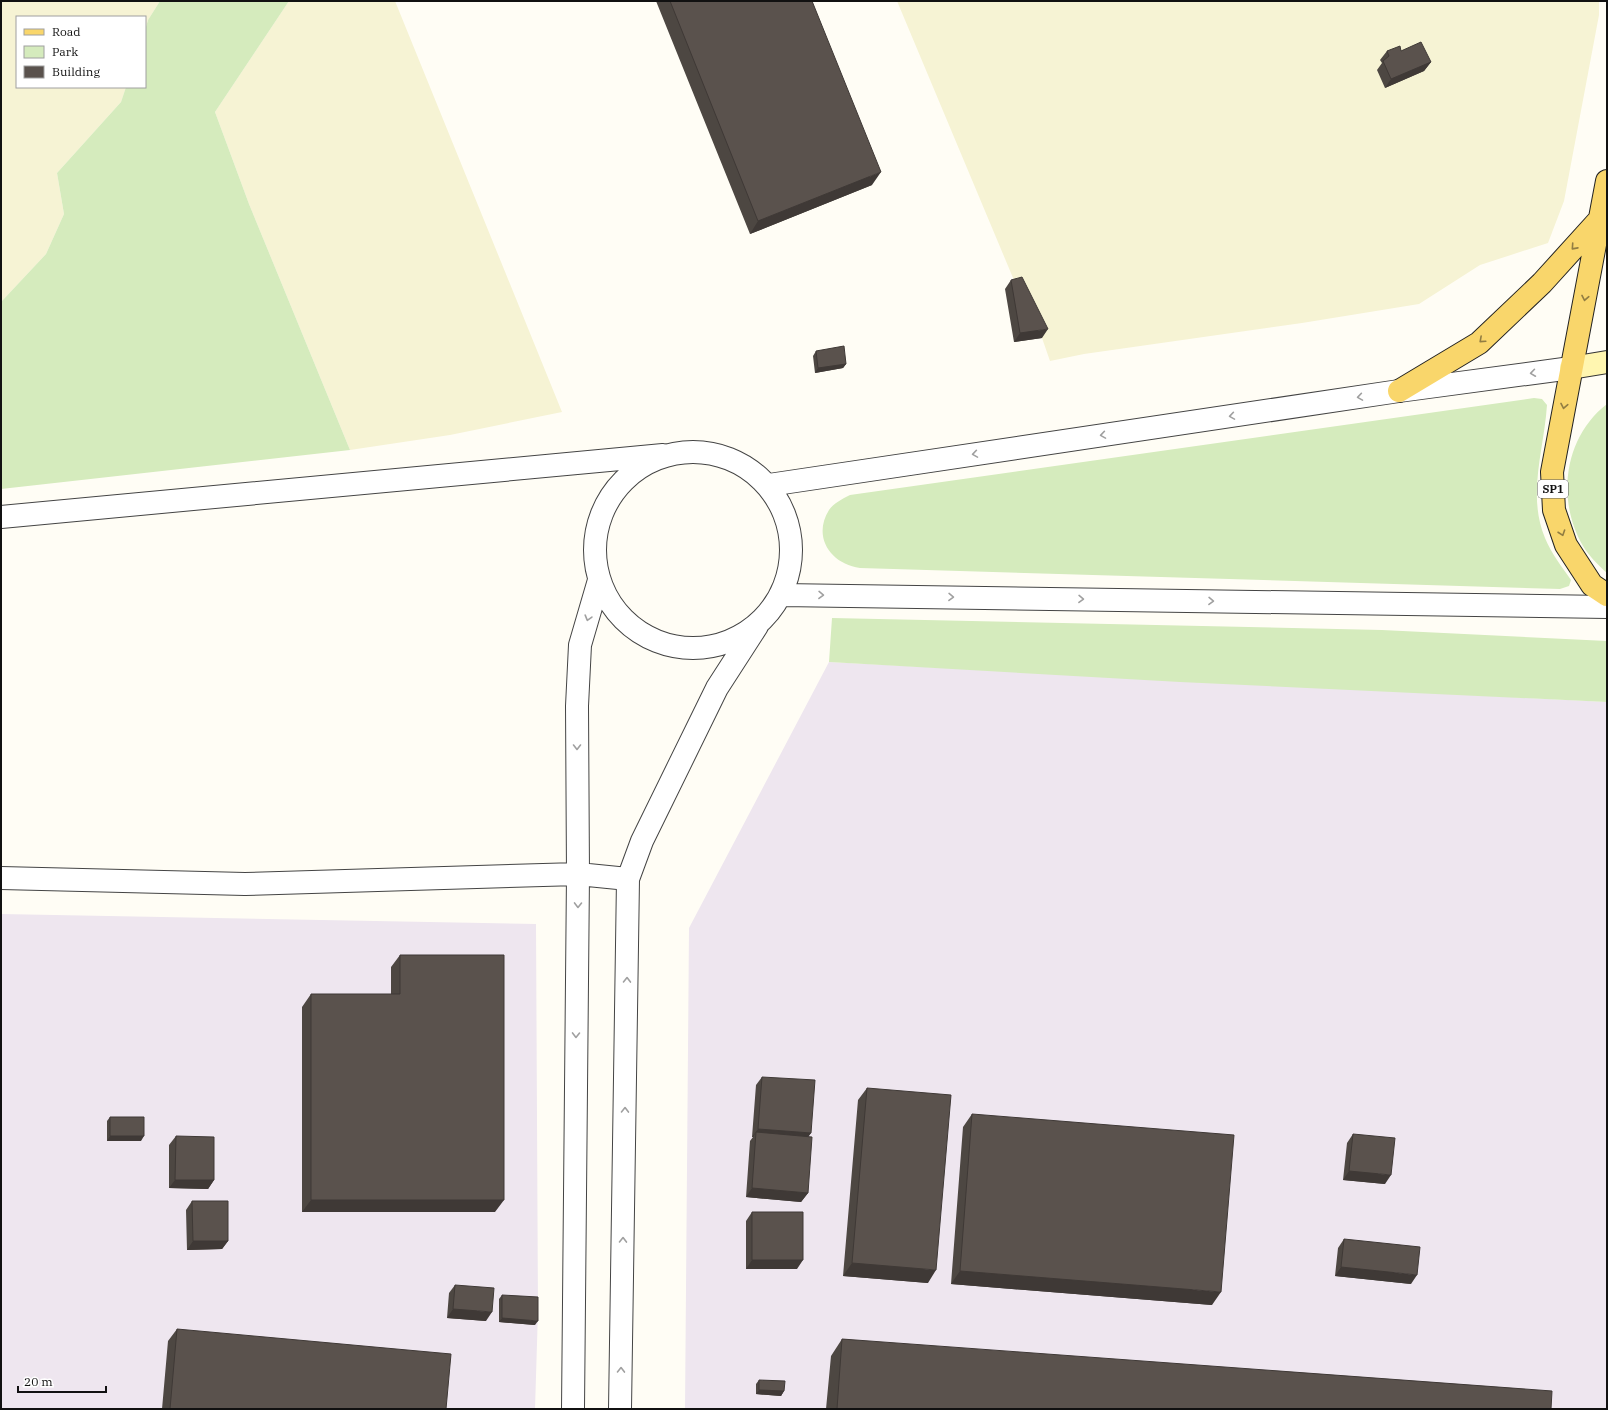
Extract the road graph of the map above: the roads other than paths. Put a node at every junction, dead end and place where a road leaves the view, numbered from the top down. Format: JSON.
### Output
{"nodes":[{"id":1,"x":1607,"y":181,"type":"edge"},
{"id":2,"x":1600,"y":219,"type":"junction"},
{"id":3,"x":1607,"y":362,"type":"edge"},
{"id":4,"x":1571,"y":368,"type":"junction"},
{"id":5,"x":1399,"y":391,"type":"junction"},
{"id":6,"x":663,"y":456,"type":"junction"},
{"id":7,"x":769,"y":485,"type":"junction"},
{"id":8,"x":1,"y":517,"type":"edge"},
{"id":9,"x":599,"y":580,"type":"junction"},
{"id":10,"x":782,"y":595,"type":"junction"},
{"id":11,"x":1607,"y":595,"type":"edge"},
{"id":12,"x":1607,"y":607,"type":"edge"},
{"id":13,"x":758,"y":626,"type":"junction"},
{"id":14,"x":578,"y":874,"type":"junction"},
{"id":15,"x":1,"y":878,"type":"edge"},
{"id":16,"x":628,"y":879,"type":"junction"},
{"id":17,"x":573,"y":1409,"type":"edge"},
{"id":18,"x":620,"y":1409,"type":"edge"}],
"edges":[{"from":1,"to":2,"type":"main road"},
{"from":2,"to":4,"type":"main road","one_way":true},
{"from":2,"to":5,"type":"main road","one_way":true},
{"from":3,"to":4,"type":"main road"},
{"from":4,"to":5,"type":"street","one_way":true},
{"from":4,"to":11,"type":"main road","number":"SP1","one_way":true},
{"from":5,"to":7,"type":"street","one_way":true},
{"from":6,"to":7,"type":"street"},
{"from":6,"to":8,"type":"street"},
{"from":6,"to":9,"type":"street"},
{"from":7,"to":10,"type":"street"},
{"from":9,"to":13,"type":"street"},
{"from":9,"to":14,"type":"street","one_way":true},
{"from":10,"to":12,"type":"street","one_way":true},
{"from":10,"to":13,"type":"street"},
{"from":13,"to":16,"type":"street"},
{"from":14,"to":15,"type":"street"},
{"from":14,"to":16,"type":"street"},
{"from":14,"to":17,"type":"street","one_way":true},
{"from":18,"to":16,"type":"street","one_way":true}]}
